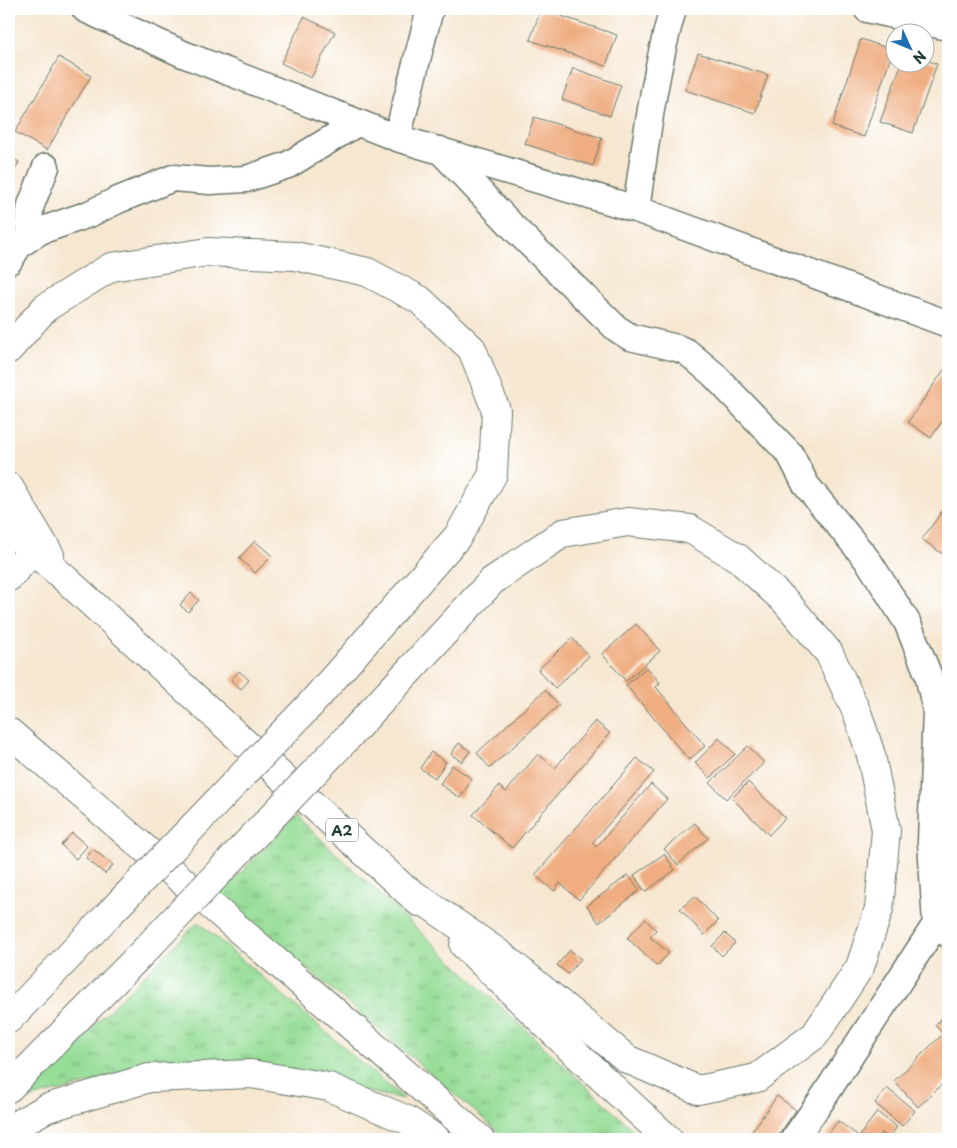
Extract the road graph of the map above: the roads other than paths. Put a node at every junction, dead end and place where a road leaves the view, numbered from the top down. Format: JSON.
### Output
{"nodes":[{"id":1,"x":85,"y":9,"type":"edge"},
{"id":2,"x":430,"y":9,"type":"edge"},
{"id":3,"x":673,"y":9,"type":"edge"},
{"id":4,"x":882,"y":11,"type":"edge"},
{"id":5,"x":948,"y":27,"type":"edge"},
{"id":6,"x":357,"y":123,"type":"junction"},
{"id":7,"x":397,"y":138,"type":"junction"},
{"id":8,"x":440,"y":150,"type":"junction"},
{"id":9,"x":46,"y":167,"type":"dead end"},
{"id":10,"x":636,"y":209,"type":"junction"},
{"id":11,"x":40,"y":230,"type":"junction"},
{"id":12,"x":9,"y":261,"type":"edge"},
{"id":13,"x":948,"y":324,"type":"edge"},
{"id":14,"x":9,"y":349,"type":"edge"},
{"id":15,"x":9,"y":487,"type":"edge"},
{"id":16,"x":9,"y":530,"type":"edge"},
{"id":17,"x":33,"y":551,"type":"junction"},
{"id":18,"x":62,"y":576,"type":"junction"},
{"id":19,"x":9,"y":577,"type":"edge"},
{"id":20,"x":9,"y":732,"type":"edge"},
{"id":21,"x":406,"y":890,"type":"junction"},
{"id":22,"x":944,"y":922,"type":"edge"},
{"id":23,"x":9,"y":1019,"type":"edge"},
{"id":24,"x":9,"y":1088,"type":"edge"},
{"id":25,"x":9,"y":1129,"type":"edge"},
{"id":26,"x":436,"y":1139,"type":"edge"},
{"id":27,"x":480,"y":1139,"type":"edge"},
{"id":28,"x":668,"y":1139,"type":"edge"},
{"id":29,"x":794,"y":1139,"type":"edge"}],
"edges":[{"from":1,"to":6,"type":"street"},
{"from":2,"to":7,"type":"street"},
{"from":3,"to":10,"type":"street"},
{"from":4,"to":5,"type":"street"},
{"from":6,"to":7,"type":"street"},
{"from":6,"to":11,"type":"street"},
{"from":7,"to":8,"type":"street"},
{"from":8,"to":10,"type":"street"},
{"from":8,"to":22,"type":"street"},
{"from":9,"to":11,"type":"street"},
{"from":10,"to":13,"type":"street"},
{"from":11,"to":12,"type":"street"},
{"from":14,"to":23,"type":"highway","bridge":true},
{"from":15,"to":18,"type":"highway"},
{"from":16,"to":17,"type":"highway","number":"A2"},
{"from":17,"to":18,"type":"highway","number":"A2"},
{"from":17,"to":19,"type":"highway"},
{"from":18,"to":21,"type":"highway","number":"A2"},
{"from":20,"to":27,"type":"highway"},
{"from":21,"to":24,"type":"highway","bridge":true},
{"from":21,"to":28,"type":"highway","number":"A2"},
{"from":22,"to":29,"type":"street"},
{"from":25,"to":26,"type":"highway"}]}
